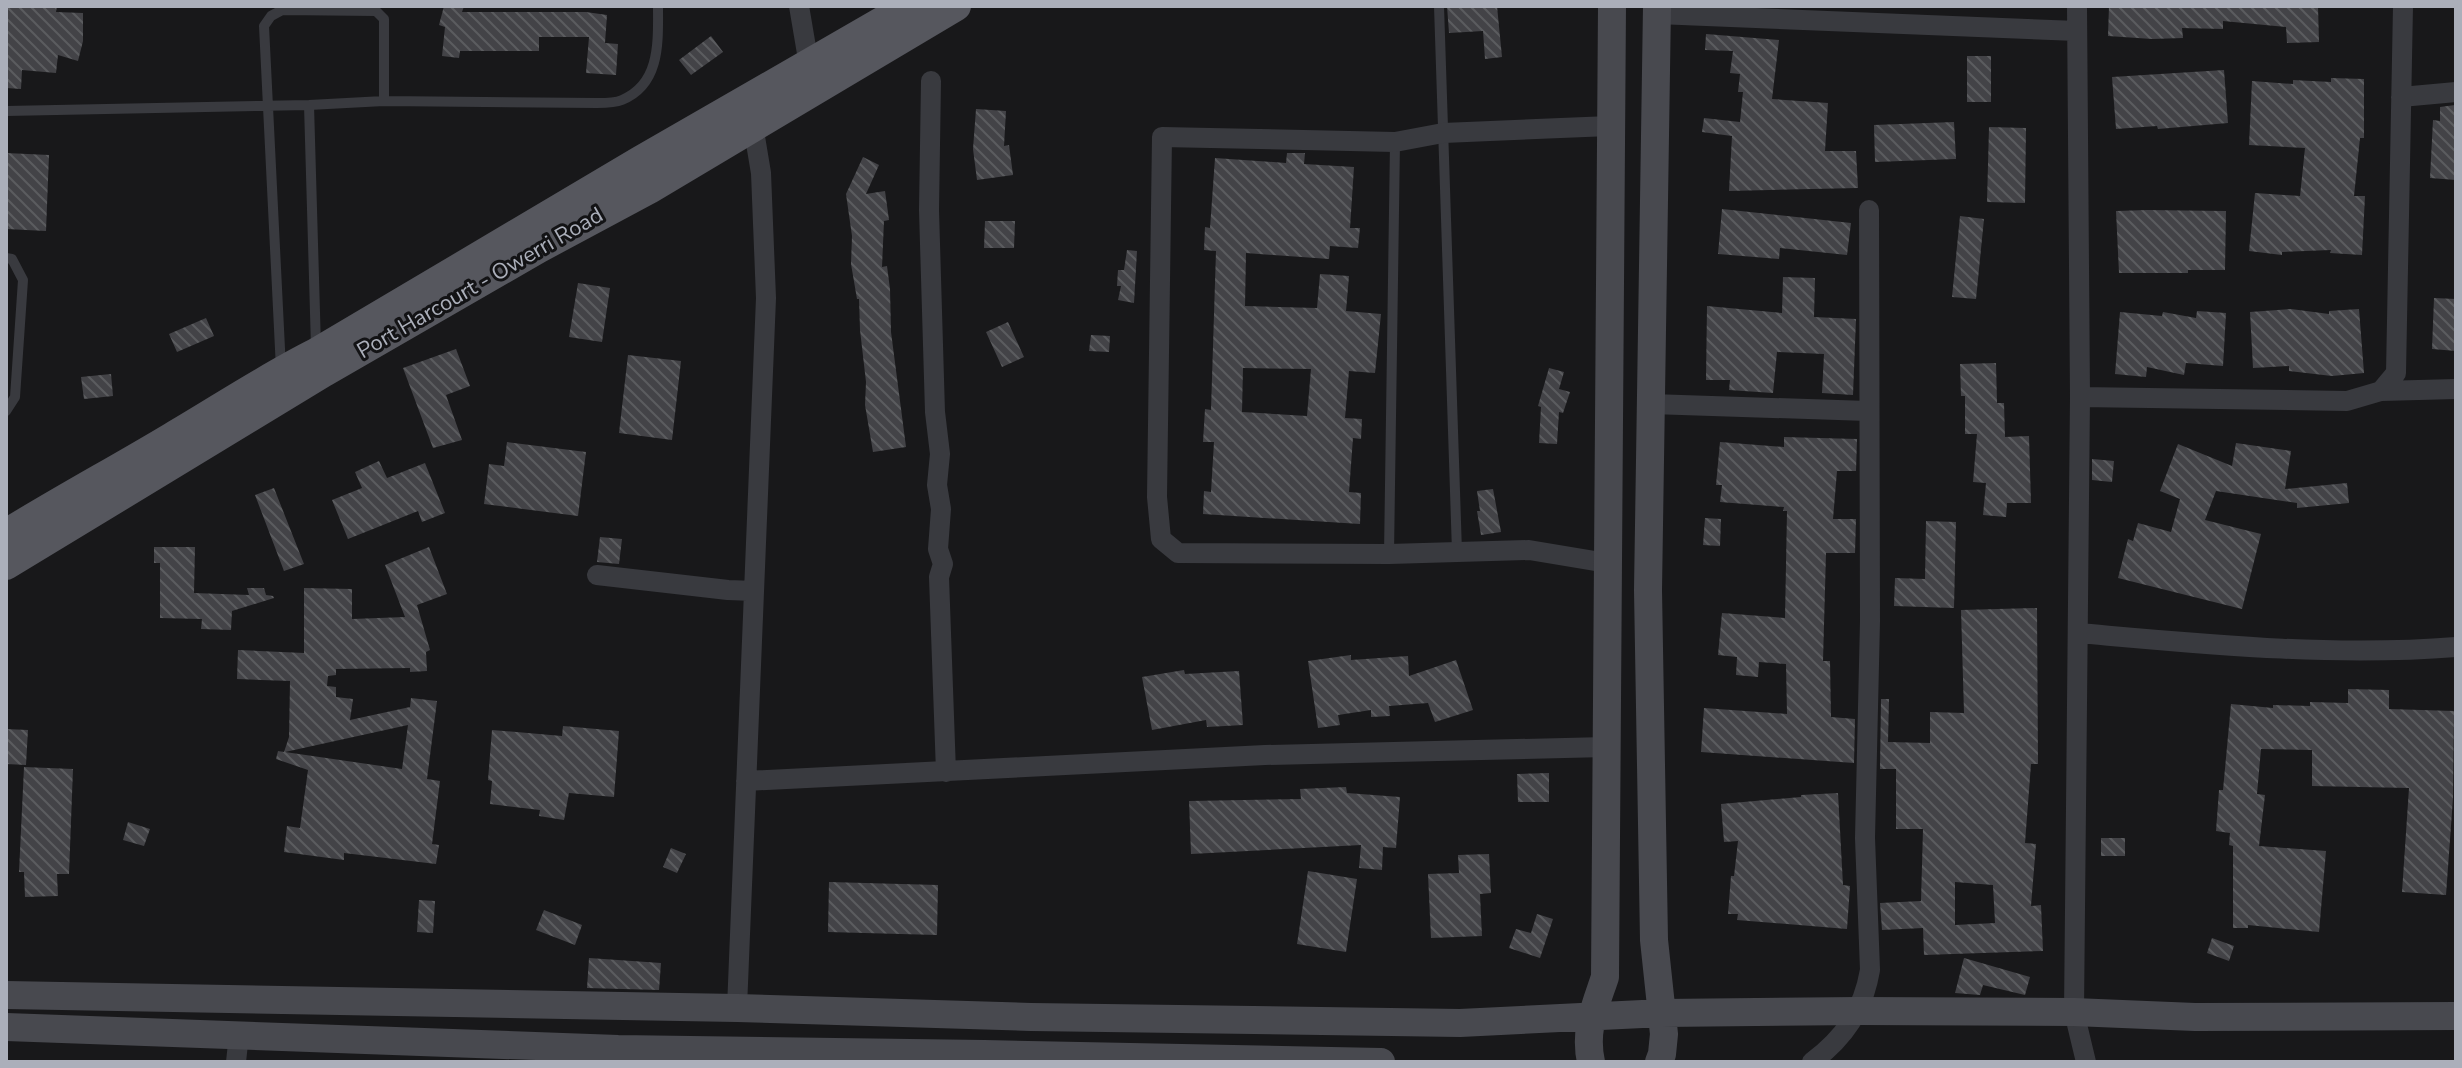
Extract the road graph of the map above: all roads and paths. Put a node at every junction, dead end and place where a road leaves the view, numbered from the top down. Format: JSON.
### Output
{"nodes":[{"id":1,"x":658,"y":6,"type":"edge"},
{"id":2,"x":799,"y":6,"type":"edge"},
{"id":3,"x":909,"y":6,"type":"edge"},
{"id":4,"x":956,"y":6,"type":"edge"},
{"id":5,"x":1439,"y":6,"type":"edge"},
{"id":6,"x":1612,"y":6,"type":"edge"},
{"id":7,"x":2077,"y":6,"type":"edge"},
{"id":8,"x":2403,"y":6,"type":"edge"},
{"id":9,"x":1657,"y":10,"type":"edge"},
{"id":10,"x":1876,"y":14,"type":"edge"},
{"id":11,"x":2077,"y":31,"type":"junction"},
{"id":12,"x":809,"y":65,"type":"junction"},
{"id":13,"x":931,"y":81,"type":"dead end"},
{"id":14,"x":2456,"y":92,"type":"edge"},
{"id":15,"x":2401,"y":97,"type":"junction"},
{"id":16,"x":384,"y":101,"type":"junction"},
{"id":17,"x":269,"y":105,"type":"junction"},
{"id":18,"x":309,"y":105,"type":"junction"},
{"id":19,"x":6,"y":111,"type":"edge"},
{"id":20,"x":753,"y":125,"type":"junction"},
{"id":21,"x":1610,"y":126,"type":"junction"},
{"id":22,"x":1443,"y":133,"type":"junction"},
{"id":23,"x":1395,"y":142,"type":"junction"},
{"id":24,"x":1869,"y":210,"type":"dead end"},
{"id":25,"x":6,"y":258,"type":"edge"},
{"id":26,"x":316,"y":353,"type":"junction"},
{"id":27,"x":281,"y":371,"type":"junction"},
{"id":28,"x":2456,"y":389,"type":"edge"},
{"id":29,"x":2381,"y":391,"type":"junction"},
{"id":30,"x":2080,"y":397,"type":"junction"},
{"id":31,"x":1651,"y":404,"type":"junction"},
{"id":32,"x":6,"y":411,"type":"edge"},
{"id":33,"x":1868,"y":411,"type":"junction"},
{"id":34,"x":6,"y":534,"type":"edge"},
{"id":35,"x":1457,"y":552,"type":"junction"},
{"id":36,"x":1389,"y":554,"type":"junction"},
{"id":37,"x":1607,"y":563,"type":"junction"},
{"id":38,"x":6,"y":565,"type":"edge"},
{"id":39,"x":597,"y":575,"type":"dead end"},
{"id":40,"x":754,"y":591,"type":"junction"},
{"id":41,"x":2078,"y":633,"type":"junction"},
{"id":42,"x":2456,"y":647,"type":"edge"},
{"id":43,"x":1606,"y":747,"type":"junction"},
{"id":44,"x":946,"y":772,"type":"junction"},
{"id":45,"x":746,"y":781,"type":"junction"},
{"id":46,"x":6,"y":995,"type":"edge"},
{"id":47,"x":737,"y":1008,"type":"junction"},
{"id":48,"x":1859,"y":1011,"type":"junction"},
{"id":49,"x":2074,"y":1012,"type":"junction"},
{"id":50,"x":1663,"y":1013,"type":"junction"},
{"id":51,"x":1592,"y":1016,"type":"junction"},
{"id":52,"x":2456,"y":1016,"type":"edge"},
{"id":53,"x":6,"y":1027,"type":"edge"},
{"id":54,"x":239,"y":1034,"type":"junction"},
{"id":55,"x":943,"y":1058,"type":"edge"},
{"id":56,"x":236,"y":1062,"type":"edge"},
{"id":57,"x":1381,"y":1062,"type":"edge"},
{"id":58,"x":1591,"y":1062,"type":"edge"},
{"id":59,"x":1659,"y":1062,"type":"edge"},
{"id":60,"x":1812,"y":1062,"type":"edge"},
{"id":61,"x":2086,"y":1062,"type":"edge"}],
"edges":[{"from":1,"to":16,"type":"lane"},
{"from":2,"to":12,"type":"street"},
{"from":3,"to":12,"type":"main road","name":"Port Harcourt - Owerri Road"},
{"from":4,"to":20,"type":"main road","name":"Port Harcourt - Owerri Road"},
{"from":5,"to":22,"type":"lane"},
{"from":6,"to":21,"type":"street"},
{"from":7,"to":11,"type":"street"},
{"from":8,"to":15,"type":"street"},
{"from":9,"to":10,"type":"street"},
{"from":9,"to":31,"type":"street"},
{"from":10,"to":11,"type":"street"},
{"from":11,"to":30,"type":"street"},
{"from":12,"to":26,"type":"main road","name":"Port Harcourt - Owerri Road"},
{"from":13,"to":44,"type":"street"},
{"from":14,"to":15,"type":"street"},
{"from":15,"to":29,"type":"street"},
{"from":16,"to":17,"type":"lane"},
{"from":16,"to":18,"type":"lane"},
{"from":17,"to":18,"type":"lane"},
{"from":17,"to":19,"type":"lane"},
{"from":17,"to":27,"type":"lane"},
{"from":18,"to":26,"type":"lane"},
{"from":20,"to":38,"type":"main road","name":"Port Harcourt - Owerri Road"},
{"from":20,"to":40,"type":"street"},
{"from":21,"to":22,"type":"street"},
{"from":21,"to":37,"type":"street"},
{"from":22,"to":23,"type":"street"},
{"from":22,"to":35,"type":"lane"},
{"from":23,"to":36,"type":"lane"},
{"from":23,"to":36,"type":"street"},
{"from":24,"to":33,"type":"street"},
{"from":25,"to":32,"type":"lane"},
{"from":26,"to":27,"type":"main road","name":"Port Harcourt - Owerri Road"},
{"from":27,"to":34,"type":"main road","name":"Port Harcourt - Owerri Road"},
{"from":28,"to":29,"type":"street"},
{"from":29,"to":30,"type":"street"},
{"from":30,"to":41,"type":"street"},
{"from":31,"to":33,"type":"street"},
{"from":31,"to":50,"type":"street"},
{"from":33,"to":48,"type":"street"},
{"from":35,"to":36,"type":"street"},
{"from":35,"to":37,"type":"street"},
{"from":37,"to":43,"type":"street"},
{"from":39,"to":40,"type":"street"},
{"from":40,"to":45,"type":"street"},
{"from":41,"to":42,"type":"street"},
{"from":41,"to":49,"type":"street"},
{"from":43,"to":44,"type":"street"},
{"from":43,"to":51,"type":"street"},
{"from":44,"to":45,"type":"street"},
{"from":45,"to":47,"type":"street"},
{"from":46,"to":47,"type":"street"},
{"from":47,"to":51,"type":"street"},
{"from":48,"to":49,"type":"street"},
{"from":48,"to":50,"type":"street"},
{"from":48,"to":60,"type":"street"},
{"from":49,"to":52,"type":"street"},
{"from":49,"to":61,"type":"street"},
{"from":50,"to":51,"type":"street"},
{"from":50,"to":59,"type":"street"},
{"from":51,"to":58,"type":"street"},
{"from":53,"to":54,"type":"street"},
{"from":54,"to":55,"type":"street"},
{"from":54,"to":56,"type":"street"},
{"from":55,"to":57,"type":"street"}]}
